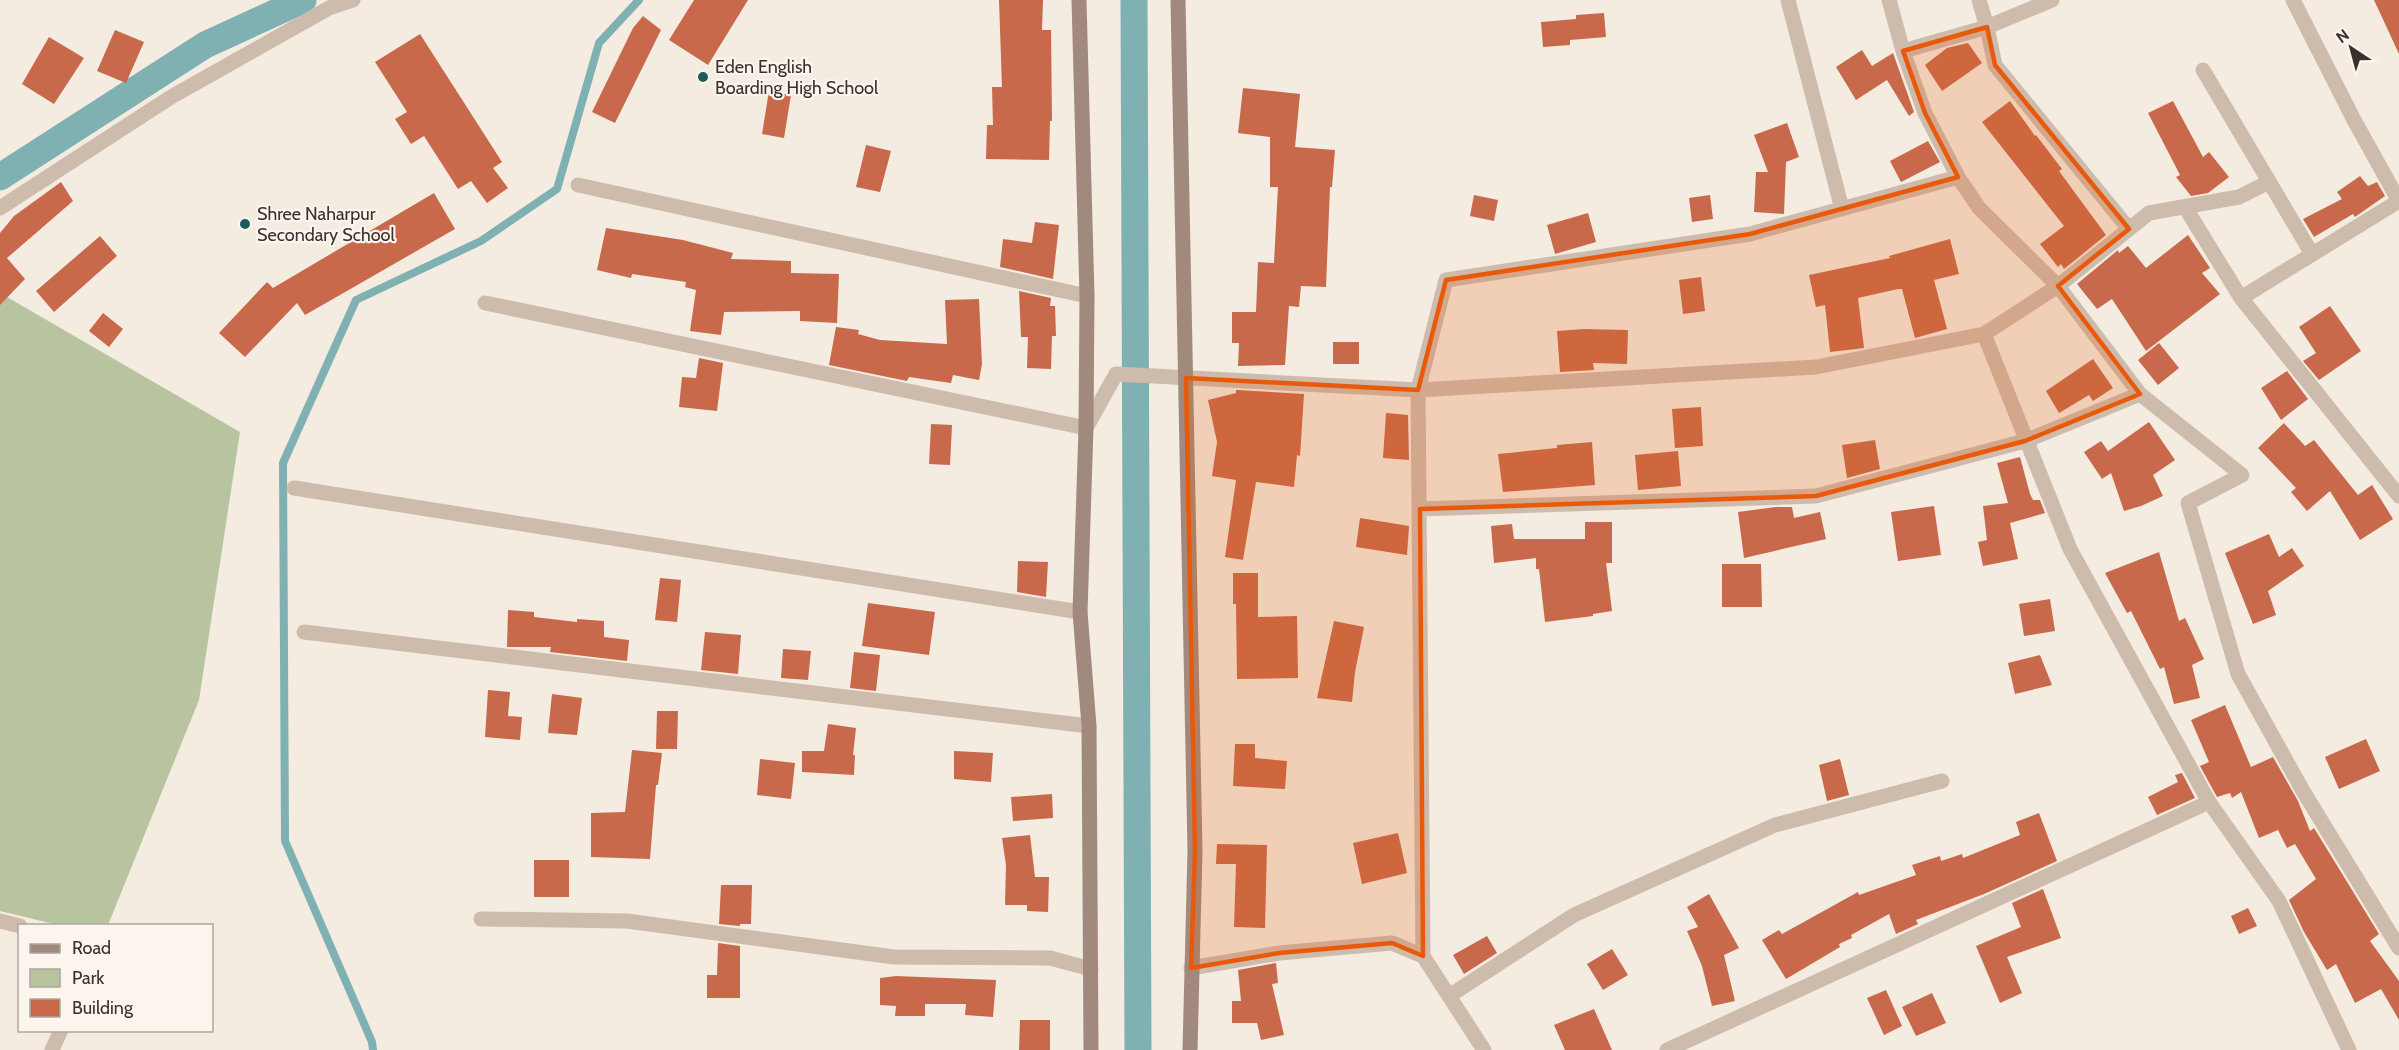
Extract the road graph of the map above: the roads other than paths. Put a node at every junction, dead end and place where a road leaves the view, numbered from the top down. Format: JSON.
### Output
{"nodes":[{"id":1,"x":353,"y":0,"type":"edge"},
{"id":2,"x":1079,"y":0,"type":"edge"},
{"id":3,"x":1178,"y":0,"type":"edge"},
{"id":4,"x":1788,"y":0,"type":"edge"},
{"id":5,"x":1889,"y":0,"type":"edge"},
{"id":6,"x":1979,"y":0,"type":"edge"},
{"id":7,"x":2052,"y":0,"type":"edge"},
{"id":8,"x":2293,"y":0,"type":"edge"},
{"id":9,"x":1987,"y":27,"type":"junction"},
{"id":10,"x":1902,"y":51,"type":"junction"},
{"id":11,"x":2203,"y":70,"type":"dead end"},
{"id":12,"x":1958,"y":177,"type":"junction"},
{"id":13,"x":2269,"y":182,"type":"junction"},
{"id":14,"x":578,"y":185,"type":"dead end"},
{"id":15,"x":2399,"y":201,"type":"edge"},
{"id":16,"x":2185,"y":207,"type":"junction"},
{"id":17,"x":0,"y":208,"type":"edge"},
{"id":18,"x":1842,"y":209,"type":"junction"},
{"id":19,"x":2129,"y":229,"type":"junction"},
{"id":20,"x":2312,"y":254,"type":"junction"},
{"id":21,"x":2058,"y":286,"type":"junction"},
{"id":22,"x":1087,"y":296,"type":"junction"},
{"id":23,"x":2241,"y":298,"type":"junction"},
{"id":24,"x":485,"y":303,"type":"dead end"},
{"id":25,"x":1984,"y":334,"type":"junction"},
{"id":26,"x":1186,"y":378,"type":"junction"},
{"id":27,"x":1419,"y":390,"type":"junction"},
{"id":28,"x":2140,"y":394,"type":"junction"},
{"id":29,"x":1086,"y":428,"type":"junction"},
{"id":30,"x":2025,"y":441,"type":"junction"},
{"id":31,"x":294,"y":488,"type":"dead end"},
{"id":32,"x":2399,"y":496,"type":"edge"},
{"id":33,"x":1420,"y":509,"type":"junction"},
{"id":34,"x":1080,"y":612,"type":"junction"},
{"id":35,"x":304,"y":632,"type":"dead end"},
{"id":36,"x":1089,"y":726,"type":"junction"},
{"id":37,"x":1942,"y":781,"type":"dead end"},
{"id":38,"x":2210,"y":802,"type":"junction"},
{"id":39,"x":480,"y":919,"type":"dead end"},
{"id":40,"x":0,"y":921,"type":"edge"},
{"id":41,"x":18,"y":926,"type":"edge"},
{"id":42,"x":2399,"y":948,"type":"edge"},
{"id":43,"x":1423,"y":956,"type":"junction"},
{"id":44,"x":1090,"y":969,"type":"junction"},
{"id":45,"x":1191,"y":969,"type":"junction"},
{"id":46,"x":1449,"y":996,"type":"junction"},
{"id":47,"x":61,"y":1032,"type":"edge"},
{"id":48,"x":52,"y":1050,"type":"edge"},
{"id":49,"x":1091,"y":1050,"type":"edge"},
{"id":50,"x":1190,"y":1050,"type":"edge"},
{"id":51,"x":1484,"y":1050,"type":"edge"},
{"id":52,"x":1667,"y":1050,"type":"edge"},
{"id":53,"x":2349,"y":1050,"type":"edge"}],
"edges":[{"from":1,"to":17,"type":"street"},
{"from":2,"to":22,"type":"main road"},
{"from":3,"to":26,"type":"main road"},
{"from":4,"to":18,"type":"street"},
{"from":5,"to":10,"type":"street"},
{"from":6,"to":9,"type":"street"},
{"from":7,"to":9,"type":"street"},
{"from":8,"to":15,"type":"street"},
{"from":9,"to":10,"type":"street"},
{"from":9,"to":19,"type":"street"},
{"from":10,"to":12,"type":"street"},
{"from":11,"to":13,"type":"street"},
{"from":12,"to":18,"type":"street"},
{"from":12,"to":21,"type":"street"},
{"from":13,"to":16,"type":"street"},
{"from":13,"to":20,"type":"street"},
{"from":14,"to":22,"type":"street"},
{"from":15,"to":20,"type":"street"},
{"from":16,"to":19,"type":"street"},
{"from":16,"to":23,"type":"street"},
{"from":18,"to":27,"type":"street"},
{"from":19,"to":21,"type":"street"},
{"from":20,"to":23,"type":"street"},
{"from":21,"to":25,"type":"street"},
{"from":21,"to":28,"type":"street"},
{"from":22,"to":29,"type":"main road"},
{"from":23,"to":32,"type":"street"},
{"from":24,"to":29,"type":"street"},
{"from":25,"to":27,"type":"street"},
{"from":25,"to":30,"type":"street"},
{"from":26,"to":27,"type":"street"},
{"from":26,"to":29,"type":"street"},
{"from":26,"to":45,"type":"main road"},
{"from":27,"to":33,"type":"street"},
{"from":28,"to":30,"type":"street"},
{"from":28,"to":42,"type":"street"},
{"from":29,"to":34,"type":"main road"},
{"from":30,"to":33,"type":"street"},
{"from":30,"to":38,"type":"street"},
{"from":31,"to":34,"type":"street"},
{"from":33,"to":43,"type":"street"},
{"from":34,"to":36,"type":"main road"},
{"from":35,"to":36,"type":"street"},
{"from":36,"to":44,"type":"main road"},
{"from":37,"to":46,"type":"street"},
{"from":38,"to":52,"type":"street"},
{"from":38,"to":53,"type":"street"},
{"from":39,"to":44,"type":"street"},
{"from":40,"to":41,"type":"street"},
{"from":43,"to":45,"type":"street"},
{"from":43,"to":46,"type":"street"},
{"from":44,"to":49,"type":"main road"},
{"from":45,"to":50,"type":"main road"},
{"from":46,"to":51,"type":"street"},
{"from":47,"to":48,"type":"street"}]}
